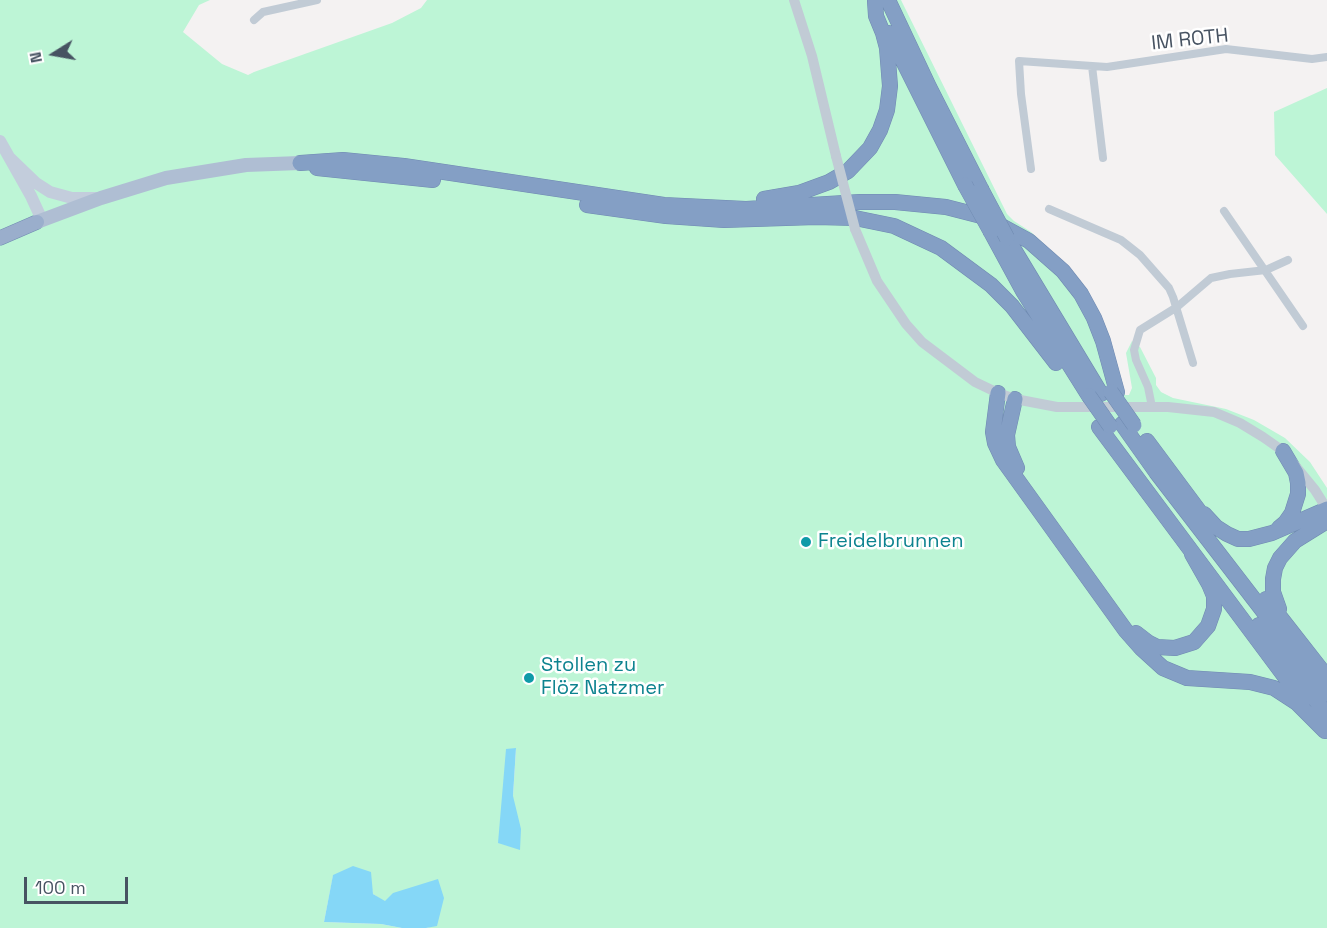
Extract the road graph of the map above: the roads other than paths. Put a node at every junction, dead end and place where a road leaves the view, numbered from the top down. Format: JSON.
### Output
{"nodes":[{"id":1,"x":317,"y":0,"type":"edge"},
{"id":2,"x":794,"y":0,"type":"edge"},
{"id":3,"x":879,"y":0,"type":"edge"},
{"id":4,"x":254,"y":20,"type":"dead end"},
{"id":5,"x":1327,"y":57,"type":"edge"},
{"id":6,"x":1092,"y":66,"type":"junction"},
{"id":7,"x":0,"y":141,"type":"edge"},
{"id":8,"x":10,"y":158,"type":"junction"},
{"id":9,"x":1103,"y":158,"type":"dead end"},
{"id":10,"x":300,"y":163,"type":"junction"},
{"id":11,"x":1031,"y":169,"type":"dead end"},
{"id":12,"x":101,"y":198,"type":"junction"},
{"id":13,"x":701,"y":208,"type":"junction"},
{"id":14,"x":1048,"y":209,"type":"dead end"},
{"id":15,"x":1224,"y":211,"type":"dead end"},
{"id":16,"x":40,"y":221,"type":"junction"},
{"id":17,"x":0,"y":238,"type":"edge"},
{"id":18,"x":1004,"y":245,"type":"junction"},
{"id":19,"x":1288,"y":260,"type":"dead end"},
{"id":20,"x":1266,"y":270,"type":"junction"},
{"id":21,"x":1177,"y":307,"type":"junction"},
{"id":22,"x":1303,"y":326,"type":"dead end"},
{"id":23,"x":1056,"y":363,"type":"junction"},
{"id":24,"x":1193,"y":363,"type":"dead end"},
{"id":25,"x":998,"y":393,"type":"junction"},
{"id":26,"x":1100,"y":394,"type":"junction"},
{"id":27,"x":1015,"y":399,"type":"junction"},
{"id":28,"x":1152,"y":408,"type":"junction"},
{"id":29,"x":1116,"y":425,"type":"junction"},
{"id":30,"x":1282,"y":451,"type":"junction"},
{"id":31,"x":1190,"y":498,"type":"junction"},
{"id":32,"x":1327,"y":509,"type":"edge"},
{"id":33,"x":1327,"y":521,"type":"edge"},
{"id":34,"x":1308,"y":532,"type":"junction"},
{"id":35,"x":1272,"y":533,"type":"junction"},
{"id":36,"x":1327,"y":536,"type":"edge"},
{"id":37,"x":1192,"y":554,"type":"junction"},
{"id":38,"x":1283,"y":620,"type":"junction"},
{"id":39,"x":1327,"y":677,"type":"edge"},
{"id":40,"x":1327,"y":694,"type":"edge"},
{"id":41,"x":1327,"y":715,"type":"edge"},
{"id":42,"x":1326,"y":733,"type":"edge"}],
"edges":[{"from":1,"to":4,"type":"street"},
{"from":2,"to":25,"type":"street","bridge":true},
{"from":3,"to":13,"type":"highway"},
{"from":3,"to":18,"type":"highway","bridge":true},
{"from":3,"to":18,"type":"highway","bridge":true},
{"from":5,"to":6,"type":"street","name":"IM ROTH"},
{"from":6,"to":9,"type":"street"},
{"from":6,"to":11,"type":"street","name":"IM ROTH"},
{"from":7,"to":8,"type":"main road"},
{"from":8,"to":12,"type":"main road"},
{"from":8,"to":16,"type":"main road"},
{"from":10,"to":12,"type":"main road"},
{"from":10,"to":13,"type":"highway"},
{"from":10,"to":23,"type":"highway"},
{"from":12,"to":16,"type":"main road"},
{"from":13,"to":26,"type":"highway"},
{"from":14,"to":21,"type":"street"},
{"from":15,"to":20,"type":"street"},
{"from":16,"to":17,"type":"highway"},
{"from":18,"to":23,"type":"highway"},
{"from":18,"to":26,"type":"highway"},
{"from":18,"to":26,"type":"highway"},
{"from":19,"to":20,"type":"street"},
{"from":20,"to":21,"type":"street"},
{"from":20,"to":22,"type":"street"},
{"from":21,"to":24,"type":"street"},
{"from":21,"to":28,"type":"street"},
{"from":23,"to":26,"type":"highway"},
{"from":25,"to":27,"type":"street"},
{"from":25,"to":42,"type":"highway"},
{"from":26,"to":29,"type":"highway","bridge":true},
{"from":26,"to":29,"type":"highway","bridge":true},
{"from":27,"to":28,"type":"street"},
{"from":27,"to":37,"type":"highway"},
{"from":28,"to":30,"type":"street"},
{"from":29,"to":31,"type":"highway"},
{"from":29,"to":37,"type":"highway"},
{"from":29,"to":40,"type":"highway"},
{"from":29,"to":41,"type":"highway"},
{"from":30,"to":32,"type":"street"},
{"from":30,"to":35,"type":"highway"},
{"from":31,"to":35,"type":"highway"},
{"from":31,"to":38,"type":"highway"},
{"from":32,"to":35,"type":"highway"},
{"from":33,"to":34,"type":"highway"},
{"from":34,"to":36,"type":"highway"},
{"from":34,"to":38,"type":"highway"},
{"from":37,"to":42,"type":"highway"},
{"from":38,"to":39,"type":"highway"}]}
